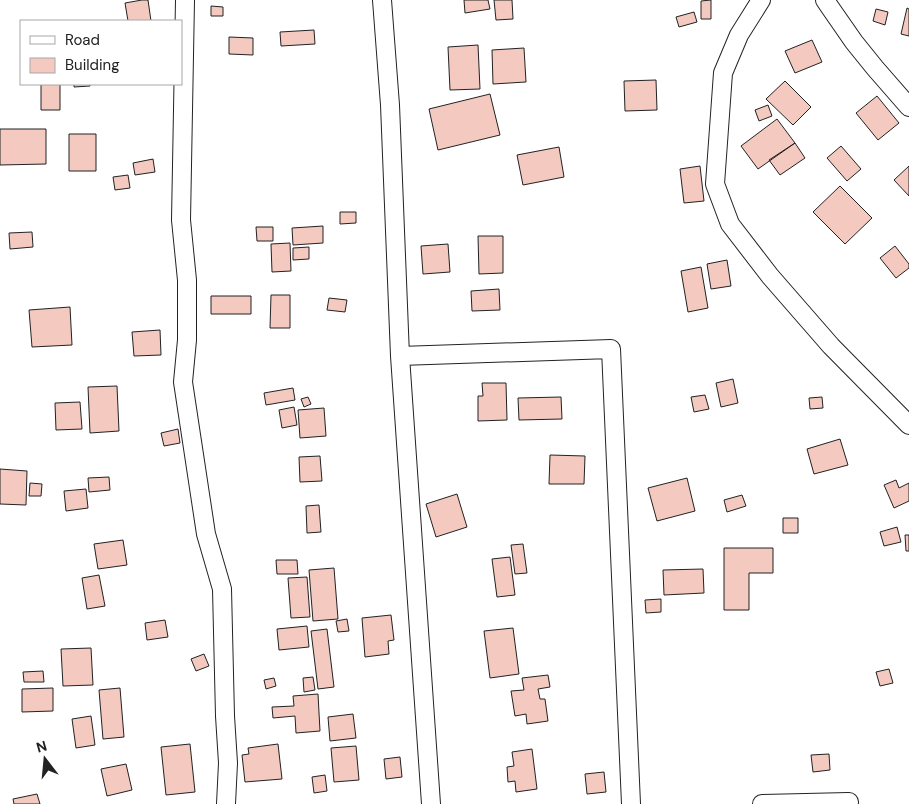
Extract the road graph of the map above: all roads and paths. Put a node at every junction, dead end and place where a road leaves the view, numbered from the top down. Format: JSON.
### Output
{"nodes":[{"id":1,"x":186,"y":0,"type":"edge"},
{"id":2,"x":382,"y":0,"type":"edge"},
{"id":3,"x":761,"y":0,"type":"edge"},
{"id":4,"x":825,"y":0,"type":"edge"},
{"id":5,"x":909,"y":107,"type":"edge"},
{"id":6,"x":400,"y":356,"type":"junction"},
{"id":7,"x":909,"y":426,"type":"edge"},
{"id":8,"x":849,"y":802,"type":"dead end"},
{"id":9,"x":226,"y":804,"type":"edge"},
{"id":10,"x":431,"y":804,"type":"edge"},
{"id":11,"x":631,"y":804,"type":"edge"},
{"id":12,"x":762,"y":804,"type":"edge"}],
"edges":[{"from":1,"to":9,"type":"street"},
{"from":2,"to":6,"type":"street"},
{"from":3,"to":7,"type":"street"},
{"from":4,"to":5,"type":"street"},
{"from":6,"to":10,"type":"street"},
{"from":6,"to":11,"type":"street"},
{"from":8,"to":12,"type":"street"}]}
